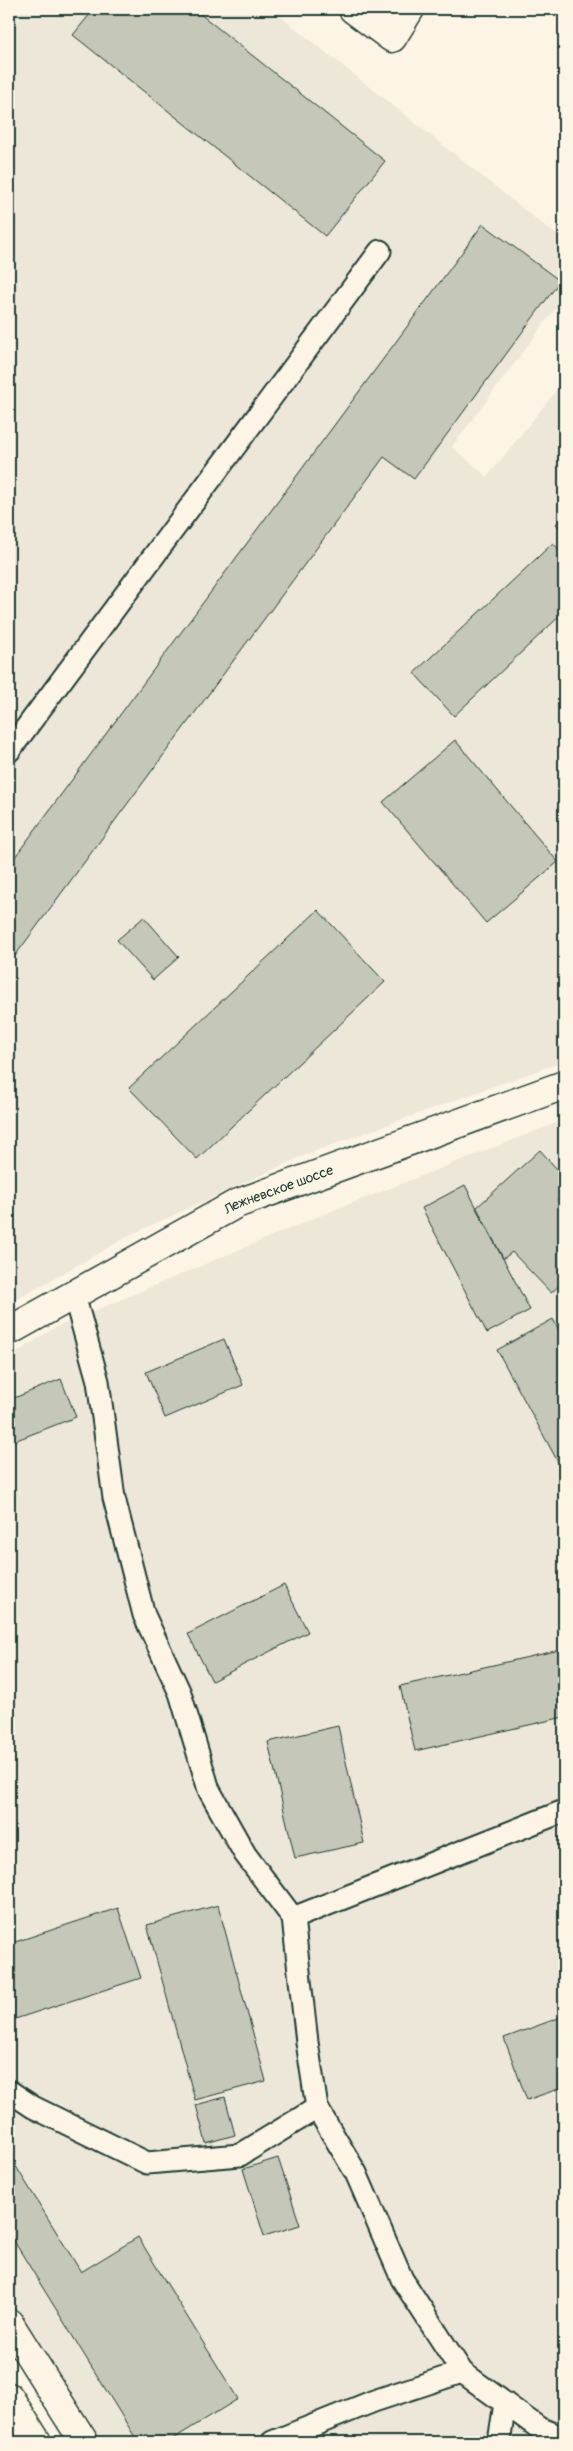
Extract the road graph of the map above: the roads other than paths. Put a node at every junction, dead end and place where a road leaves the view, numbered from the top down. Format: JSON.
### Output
{"nodes":[{"id":1,"x":353,"y":9,"type":"edge"},
{"id":2,"x":410,"y":9,"type":"edge"},
{"id":3,"x":380,"y":252,"type":"dead end"},
{"id":4,"x":9,"y":751,"type":"edge"},
{"id":5,"x":564,"y":1085,"type":"edge"},
{"id":6,"x":74,"y":1295,"type":"junction"},
{"id":7,"x":9,"y":1331,"type":"edge"},
{"id":8,"x":564,"y":1811,"type":"edge"},
{"id":9,"x":293,"y":1918,"type":"junction"},
{"id":10,"x":9,"y":2091,"type":"edge"},
{"id":11,"x":317,"y":2108,"type":"junction"},
{"id":12,"x":9,"y":2323,"type":"edge"},
{"id":13,"x":462,"y":2372,"type":"junction"},
{"id":14,"x":9,"y":2397,"type":"edge"},
{"id":15,"x":505,"y":2403,"type":"junction"},
{"id":16,"x":564,"y":2438,"type":"edge"},
{"id":17,"x":37,"y":2442,"type":"edge"},
{"id":18,"x":84,"y":2442,"type":"edge"},
{"id":19,"x":272,"y":2442,"type":"edge"},
{"id":20,"x":499,"y":2442,"type":"edge"}],
"edges":[{"from":1,"to":2,"type":"street"},
{"from":3,"to":4,"type":"lane"},
{"from":5,"to":6,"type":"street","name":"Лежневское шоссе"},
{"from":6,"to":7,"type":"street","name":"Лежневское шоссе"},
{"from":6,"to":9,"type":"lane"},
{"from":8,"to":9,"type":"lane"},
{"from":9,"to":11,"type":"lane"},
{"from":10,"to":11,"type":"lane"},
{"from":11,"to":13,"type":"lane"},
{"from":12,"to":18,"type":"street"},
{"from":13,"to":15,"type":"lane"},
{"from":13,"to":19,"type":"lane"},
{"from":14,"to":17,"type":"street"},
{"from":15,"to":16,"type":"lane"},
{"from":15,"to":20,"type":"lane"}]}
